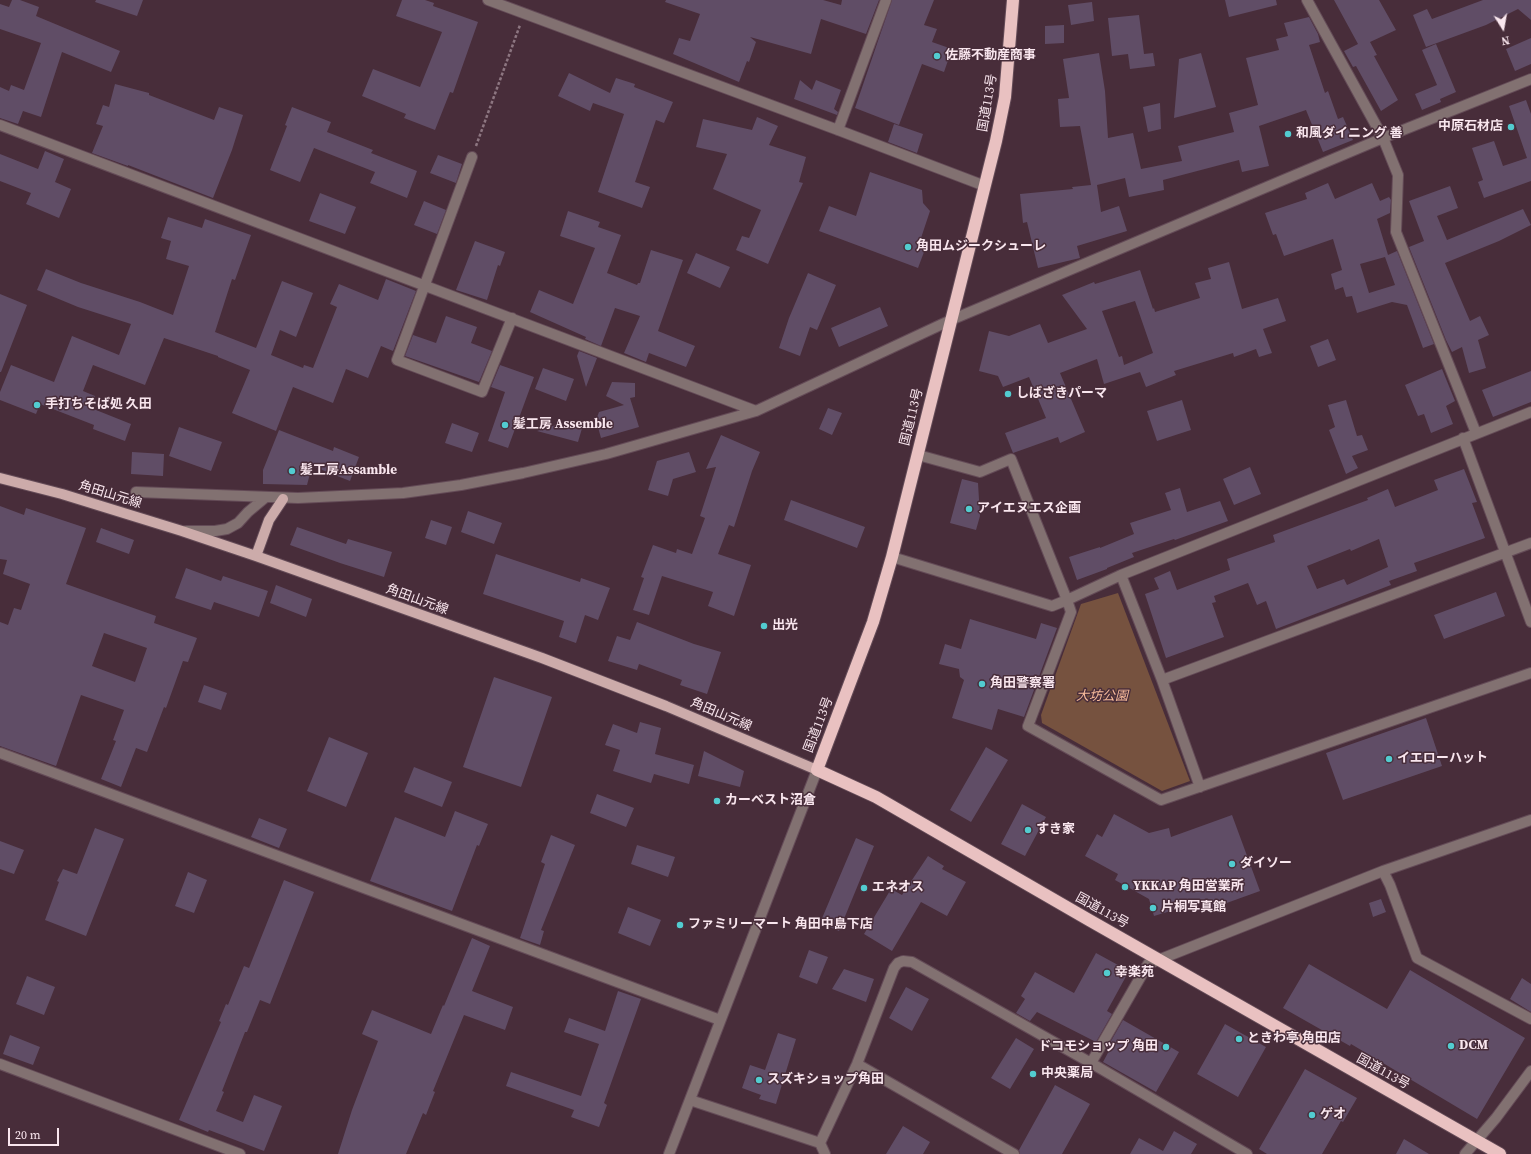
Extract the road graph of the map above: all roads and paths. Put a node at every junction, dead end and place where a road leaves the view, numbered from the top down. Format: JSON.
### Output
{"nodes":[{"id":1,"x":488,"y":0,"type":"edge"},
{"id":2,"x":886,"y":0,"type":"edge"},
{"id":3,"x":1013,"y":0,"type":"edge"},
{"id":4,"x":1307,"y":0,"type":"edge"},
{"id":5,"x":524,"y":14,"type":"junction"},
{"id":6,"x":1531,"y":79,"type":"edge"},
{"id":7,"x":0,"y":125,"type":"edge"},
{"id":8,"x":838,"y":130,"type":"junction"},
{"id":9,"x":1383,"y":138,"type":"junction"},
{"id":10,"x":472,"y":158,"type":"joint"},
{"id":11,"x":985,"y":186,"type":"junction"},
{"id":12,"x":425,"y":286,"type":"junction"},
{"id":13,"x":512,"y":318,"type":"junction"},
{"id":14,"x":951,"y":320,"type":"junction"},
{"id":15,"x":756,"y":411,"type":"junction"},
{"id":16,"x":1531,"y":412,"type":"edge"},
{"id":17,"x":1476,"y":433,"type":"junction"},
{"id":18,"x":1463,"y":438,"type":"junction"},
{"id":19,"x":918,"y":455,"type":"junction"},
{"id":20,"x":0,"y":478,"type":"edge"},
{"id":21,"x":136,"y":492,"type":"dead end"},
{"id":22,"x":266,"y":497,"type":"junction"},
{"id":23,"x":283,"y":499,"type":"junction"},
{"id":24,"x":182,"y":531,"type":"junction"},
{"id":25,"x":1531,"y":543,"type":"edge"},
{"id":26,"x":1506,"y":552,"type":"junction"},
{"id":27,"x":256,"y":556,"type":"junction"},
{"id":28,"x":892,"y":557,"type":"junction"},
{"id":29,"x":1121,"y":575,"type":"junction"},
{"id":30,"x":1067,"y":600,"type":"junction"},
{"id":31,"x":1531,"y":622,"type":"edge"},
{"id":32,"x":1531,"y":673,"type":"edge"},
{"id":33,"x":1162,"y":680,"type":"junction"},
{"id":34,"x":0,"y":753,"type":"edge"},
{"id":35,"x":817,"y":770,"type":"junction"},
{"id":36,"x":1200,"y":787,"type":"junction"},
{"id":37,"x":1531,"y":820,"type":"edge"},
{"id":38,"x":1383,"y":871,"type":"junction"},
{"id":39,"x":1159,"y":959,"type":"junction"},
{"id":40,"x":1531,"y":1019,"type":"edge"},
{"id":41,"x":720,"y":1020,"type":"junction"},
{"id":42,"x":1091,"y":1063,"type":"junction"},
{"id":43,"x":0,"y":1064,"type":"edge"},
{"id":44,"x":857,"y":1064,"type":"junction"},
{"id":45,"x":1531,"y":1071,"type":"edge"},
{"id":46,"x":690,"y":1100,"type":"junction"},
{"id":47,"x":1478,"y":1141,"type":"junction"},
{"id":48,"x":820,"y":1143,"type":"junction"},
{"id":49,"x":240,"y":1154,"type":"edge"},
{"id":50,"x":668,"y":1154,"type":"edge"},
{"id":51,"x":825,"y":1154,"type":"edge"},
{"id":52,"x":1014,"y":1154,"type":"edge"},
{"id":53,"x":1248,"y":1154,"type":"edge"},
{"id":54,"x":1466,"y":1154,"type":"edge"},
{"id":55,"x":1500,"y":1154,"type":"edge"}],
"edges":[{"from":1,"to":5,"type":"street"},
{"from":2,"to":8,"type":"street"},
{"from":3,"to":11,"type":"highway","name":"国道113号"},
{"from":4,"to":9,"type":"street"},
{"from":5,"to":8,"type":"street"},
{"from":5,"to":10,"type":"path"},
{"from":6,"to":9,"type":"street"},
{"from":7,"to":12,"type":"street"},
{"from":8,"to":11,"type":"street"},
{"from":9,"to":14,"type":"street"},
{"from":9,"to":17,"type":"street"},
{"from":10,"to":12,"type":"street"},
{"from":11,"to":14,"type":"highway","name":"国道113号"},
{"from":12,"to":13,"type":"street"},
{"from":12,"to":13,"type":"street"},
{"from":13,"to":15,"type":"street"},
{"from":14,"to":15,"type":"street"},
{"from":14,"to":19,"type":"highway","name":"国道113号"},
{"from":15,"to":23,"type":"street"},
{"from":16,"to":17,"type":"street"},
{"from":17,"to":18,"type":"street"},
{"from":18,"to":26,"type":"street"},
{"from":18,"to":29,"type":"street"},
{"from":19,"to":28,"type":"highway","name":"国道113号"},
{"from":19,"to":30,"type":"street"},
{"from":20,"to":24,"type":"main road","name":"角田山元線"},
{"from":21,"to":22,"type":"street"},
{"from":22,"to":23,"type":"street"},
{"from":22,"to":24,"type":"street"},
{"from":23,"to":27,"type":"main road"},
{"from":24,"to":27,"type":"main road","name":"角田山元線"},
{"from":25,"to":26,"type":"street"},
{"from":26,"to":31,"type":"street"},
{"from":26,"to":33,"type":"street"},
{"from":27,"to":35,"type":"main road","name":"角田山元線"},
{"from":28,"to":30,"type":"street"},
{"from":28,"to":35,"type":"highway","name":"国道113号"},
{"from":29,"to":30,"type":"street"},
{"from":29,"to":33,"type":"street"},
{"from":30,"to":36,"type":"street"},
{"from":32,"to":36,"type":"street"},
{"from":33,"to":36,"type":"street"},
{"from":34,"to":41,"type":"street"},
{"from":35,"to":39,"type":"highway","name":"国道113号"},
{"from":35,"to":41,"type":"street"},
{"from":37,"to":38,"type":"street"},
{"from":38,"to":39,"type":"street"},
{"from":38,"to":40,"type":"street"},
{"from":39,"to":42,"type":"street"},
{"from":39,"to":47,"type":"highway","name":"国道113号"},
{"from":41,"to":46,"type":"street"},
{"from":42,"to":44,"type":"street"},
{"from":42,"to":53,"type":"street"},
{"from":43,"to":49,"type":"street"},
{"from":44,"to":48,"type":"street"},
{"from":44,"to":52,"type":"street"},
{"from":45,"to":47,"type":"street"},
{"from":46,"to":48,"type":"street"},
{"from":46,"to":50,"type":"street"},
{"from":47,"to":54,"type":"street"},
{"from":47,"to":55,"type":"highway","name":"国道113号"},
{"from":48,"to":51,"type":"street"}]}
